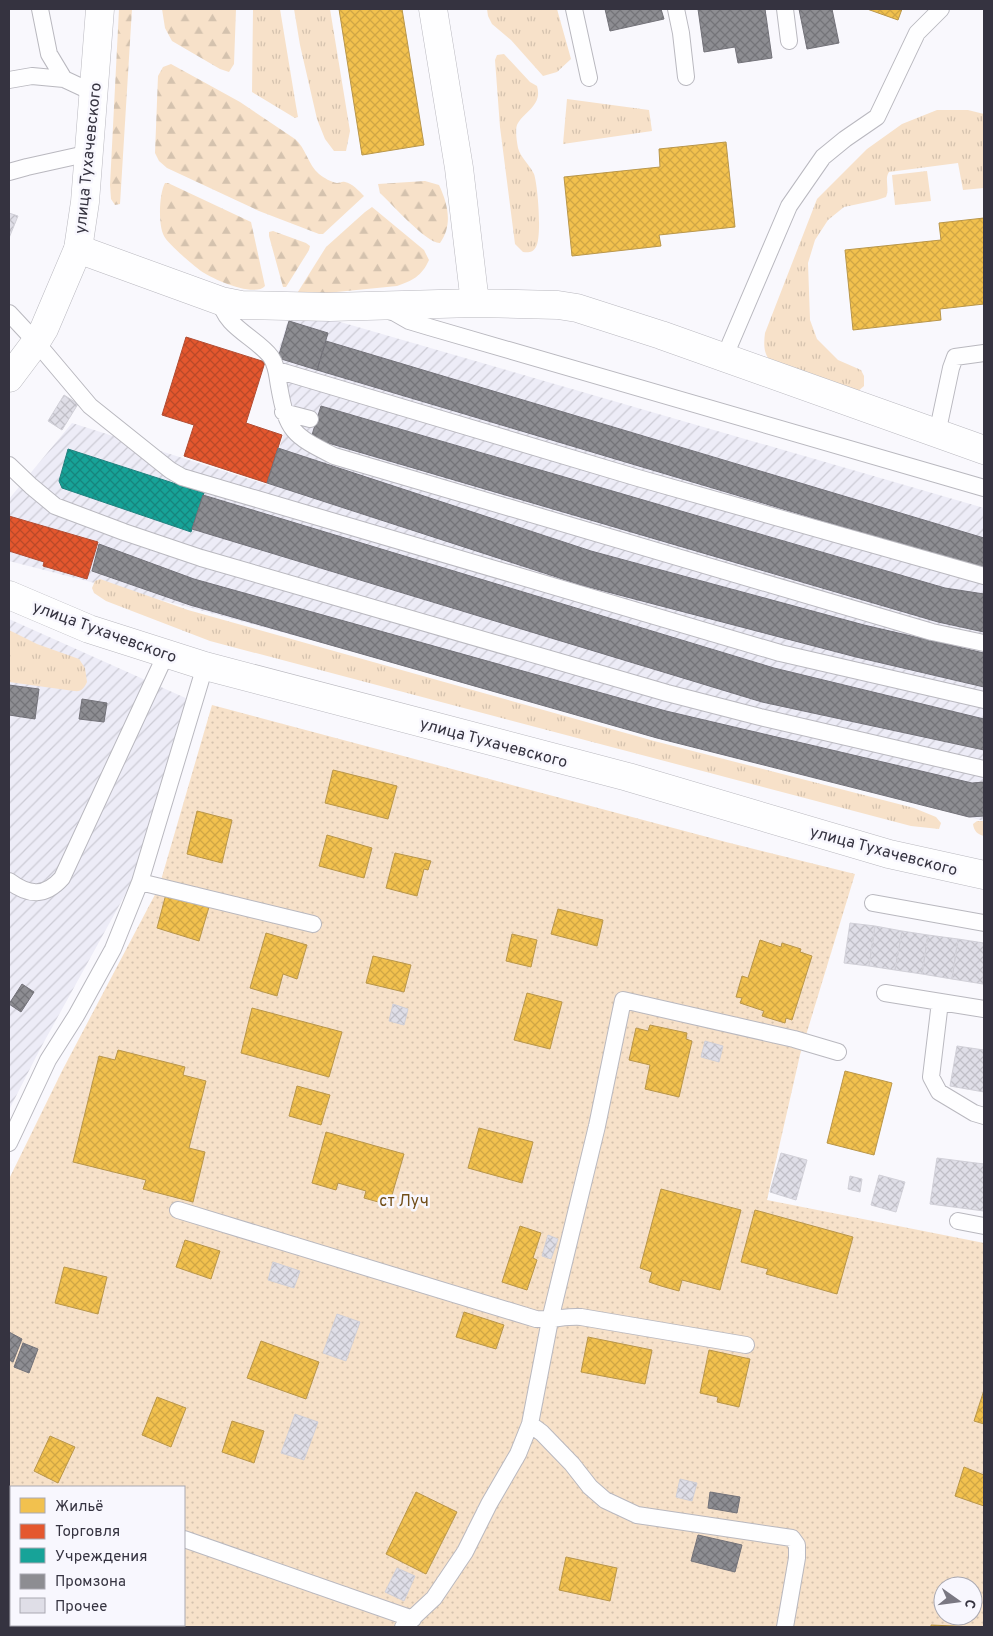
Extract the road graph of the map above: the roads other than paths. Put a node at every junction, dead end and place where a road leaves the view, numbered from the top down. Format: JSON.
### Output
{"nodes":[{"id":1,"x":40,"y":9,"type":"edge"},
{"id":2,"x":100,"y":9,"type":"edge"},
{"id":3,"x":433,"y":9,"type":"edge"},
{"id":4,"x":574,"y":9,"type":"edge"},
{"id":5,"x":676,"y":9,"type":"edge"},
{"id":6,"x":785,"y":9,"type":"edge"},
{"id":7,"x":941,"y":9,"type":"edge"},
{"id":8,"x":789,"y":41,"type":"dead end"},
{"id":9,"x":686,"y":77,"type":"dead end"},
{"id":10,"x":590,"y":78,"type":"dead end"},
{"id":11,"x":9,"y":80,"type":"edge"},
{"id":12,"x":64,"y":80,"type":"junction"},
{"id":13,"x":94,"y":93,"type":"junction"},
{"id":14,"x":90,"y":153,"type":"junction"},
{"id":15,"x":26,"y":166,"type":"junction"},
{"id":16,"x":9,"y":168,"type":"edge"},
{"id":17,"x":9,"y":172,"type":"edge"},
{"id":18,"x":78,"y":249,"type":"junction"},
{"id":19,"x":221,"y":301,"type":"junction"},
{"id":20,"x":475,"y":303,"type":"junction"},
{"id":21,"x":372,"y":306,"type":"junction"},
{"id":22,"x":9,"y":313,"type":"edge"},
{"id":23,"x":36,"y":342,"type":"junction"},
{"id":24,"x":984,"y":353,"type":"edge"},
{"id":25,"x":724,"y":358,"type":"junction"},
{"id":26,"x":277,"y":370,"type":"junction"},
{"id":27,"x":9,"y":378,"type":"edge"},
{"id":28,"x":284,"y":412,"type":"junction"},
{"id":29,"x":310,"y":419,"type":"dead end"},
{"id":30,"x":937,"y":434,"type":"junction"},
{"id":31,"x":984,"y":450,"type":"edge"},
{"id":32,"x":9,"y":465,"type":"edge"},
{"id":33,"x":984,"y":488,"type":"edge"},
{"id":34,"x":984,"y":576,"type":"edge"},
{"id":35,"x":9,"y":595,"type":"edge"},
{"id":36,"x":984,"y":643,"type":"edge"},
{"id":37,"x":166,"y":654,"type":"junction"},
{"id":38,"x":206,"y":666,"type":"junction"},
{"id":39,"x":984,"y":700,"type":"edge"},
{"id":40,"x":984,"y":769,"type":"edge"},
{"id":41,"x":984,"y":875,"type":"edge"},
{"id":42,"x":9,"y":881,"type":"edge"},
{"id":43,"x":140,"y":882,"type":"junction"},
{"id":44,"x":873,"y":903,"type":"dead end"},
{"id":45,"x":984,"y":922,"type":"edge"},
{"id":46,"x":313,"y":924,"type":"dead end"},
{"id":47,"x":885,"y":993,"type":"dead end"},
{"id":48,"x":940,"y":1002,"type":"junction"},
{"id":49,"x":984,"y":1009,"type":"edge"},
{"id":50,"x":838,"y":1052,"type":"dead end"},
{"id":51,"x":984,"y":1116,"type":"edge"},
{"id":52,"x":9,"y":1143,"type":"edge"},
{"id":53,"x":178,"y":1210,"type":"dead end"},
{"id":54,"x":958,"y":1222,"type":"dead end"},
{"id":55,"x":984,"y":1226,"type":"edge"},
{"id":56,"x":550,"y":1320,"type":"junction"},
{"id":57,"x":746,"y":1345,"type":"dead end"},
{"id":58,"x":530,"y":1424,"type":"junction"},
{"id":59,"x":185,"y":1539,"type":"edge"},
{"id":60,"x":408,"y":1623,"type":"edge"},
{"id":61,"x":785,"y":1627,"type":"edge"}],
"edges":[{"from":1,"to":12,"type":"lane"},
{"from":2,"to":13,"type":"street","name":"улица Тухачевского"},
{"from":3,"to":20,"type":"street"},
{"from":4,"to":10,"type":"lane"},
{"from":5,"to":9,"type":"lane"},
{"from":6,"to":8,"type":"lane"},
{"from":7,"to":25,"type":"lane"},
{"from":11,"to":12,"type":"lane"},
{"from":12,"to":13,"type":"lane"},
{"from":13,"to":14,"type":"street","name":"улица Тухачевского"},
{"from":14,"to":15,"type":"lane"},
{"from":14,"to":18,"type":"street","name":"улица Тухачевского"},
{"from":15,"to":16,"type":"lane"},
{"from":15,"to":17,"type":"lane"},
{"from":18,"to":19,"type":"street"},
{"from":18,"to":23,"type":"street","name":"улица Тухачевского"},
{"from":19,"to":21,"type":"street"},
{"from":19,"to":26,"type":"lane"},
{"from":20,"to":21,"type":"street"},
{"from":20,"to":25,"type":"street"},
{"from":21,"to":33,"type":"lane"},
{"from":22,"to":23,"type":"lane"},
{"from":23,"to":27,"type":"street","name":"улица Тухачевского"},
{"from":23,"to":39,"type":"lane"},
{"from":24,"to":30,"type":"lane"},
{"from":25,"to":30,"type":"street"},
{"from":26,"to":28,"type":"lane"},
{"from":26,"to":34,"type":"lane"},
{"from":28,"to":29,"type":"lane"},
{"from":28,"to":36,"type":"lane"},
{"from":30,"to":31,"type":"street"},
{"from":32,"to":40,"type":"lane"},
{"from":35,"to":37,"type":"street","name":"улица Тухачевского"},
{"from":37,"to":38,"type":"street","name":"улица Тухачевского"},
{"from":37,"to":42,"type":"lane"},
{"from":38,"to":41,"type":"street","name":"улица Тухачевского"},
{"from":38,"to":43,"type":"lane"},
{"from":43,"to":46,"type":"lane"},
{"from":43,"to":52,"type":"lane"},
{"from":44,"to":45,"type":"lane"},
{"from":47,"to":48,"type":"lane"},
{"from":48,"to":49,"type":"lane"},
{"from":48,"to":51,"type":"lane"},
{"from":50,"to":56,"type":"lane"},
{"from":53,"to":56,"type":"lane"},
{"from":54,"to":55,"type":"lane"},
{"from":56,"to":57,"type":"lane"},
{"from":56,"to":58,"type":"lane"},
{"from":58,"to":60,"type":"lane"},
{"from":58,"to":61,"type":"lane"},
{"from":59,"to":60,"type":"lane"}]}
